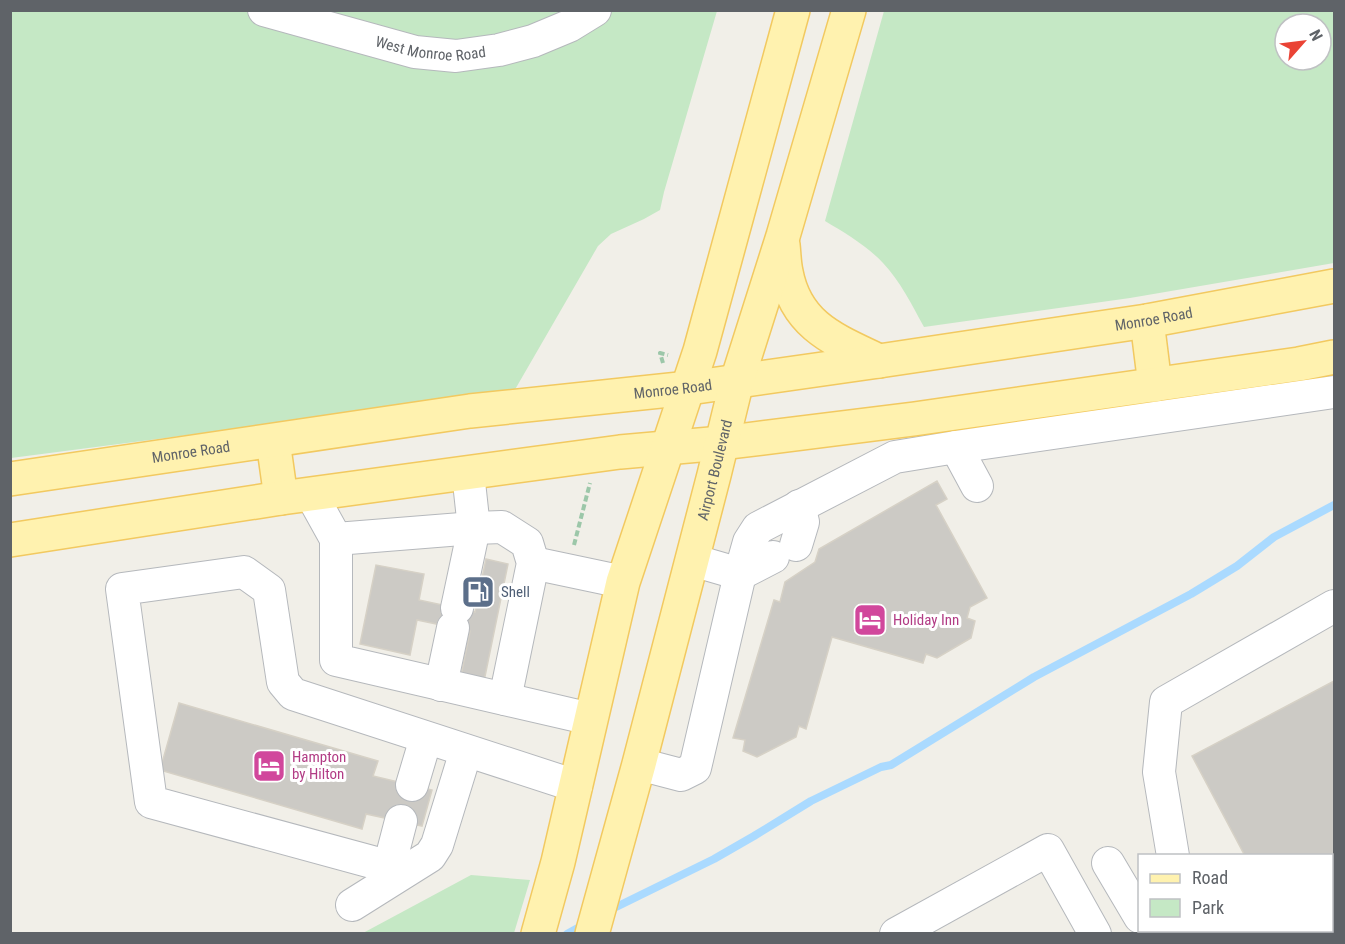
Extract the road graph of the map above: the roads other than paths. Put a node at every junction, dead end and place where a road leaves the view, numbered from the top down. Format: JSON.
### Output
{"nodes":[{"id":1,"x":264,"y":10,"type":"edge"},
{"id":2,"x":595,"y":10,"type":"edge"},
{"id":3,"x":793,"y":10,"type":"edge"},
{"id":4,"x":849,"y":10,"type":"edge"},
{"id":5,"x":783,"y":236,"type":"junction"},
{"id":6,"x":1335,"y":286,"type":"edge"},
{"id":7,"x":1147,"y":321,"type":"junction"},
{"id":8,"x":1335,"y":357,"type":"edge"},
{"id":9,"x":879,"y":361,"type":"junction"},
{"id":10,"x":737,"y":381,"type":"junction"},
{"id":11,"x":1155,"y":385,"type":"junction"},
{"id":12,"x":689,"y":388,"type":"junction"},
{"id":13,"x":1335,"y":392,"type":"edge"},
{"id":14,"x":1160,"y":417,"type":"junction"},
{"id":15,"x":914,"y":419,"type":"junction"},
{"id":16,"x":273,"y":441,"type":"junction"},
{"id":17,"x":722,"y":443,"type":"junction"},
{"id":18,"x":956,"y":447,"type":"junction"},
{"id":19,"x":668,"y":448,"type":"junction"},
{"id":20,"x":918,"y":453,"type":"junction"},
{"id":21,"x":468,"y":473,"type":"junction"},
{"id":22,"x":10,"y":479,"type":"edge"},
{"id":23,"x":976,"y":486,"type":"dead end"},
{"id":24,"x":296,"y":496,"type":"junction"},
{"id":25,"x":798,"y":506,"type":"junction"},
{"id":26,"x":474,"y":528,"type":"junction"},
{"id":27,"x":336,"y":539,"type":"junction"},
{"id":28,"x":10,"y":540,"type":"edge"},
{"id":29,"x":692,"y":560,"type":"junction"},
{"id":30,"x":533,"y":563,"type":"junction"},
{"id":31,"x":740,"y":574,"type":"junction"},
{"id":32,"x":622,"y":582,"type":"junction"},
{"id":33,"x":1335,"y":606,"type":"edge"},
{"id":34,"x":441,"y":685,"type":"junction"},
{"id":35,"x":504,"y":699,"type":"junction"},
{"id":36,"x":591,"y":718,"type":"junction"},
{"id":37,"x":426,"y":738,"type":"junction"},
{"id":38,"x":466,"y":751,"type":"junction"},
{"id":39,"x":639,"y":764,"type":"junction"},
{"id":40,"x":412,"y":785,"type":"dead end"},
{"id":41,"x":576,"y":786,"type":"junction"},
{"id":42,"x":401,"y":821,"type":"dead end"},
{"id":43,"x":1173,"y":854,"type":"edge"},
{"id":44,"x":1108,"y":863,"type":"dead end"},
{"id":45,"x":397,"y":869,"type":"junction"},
{"id":46,"x":352,"y":905,"type":"dead end"},
{"id":47,"x":1138,"y":912,"type":"edge"},
{"id":48,"x":538,"y":933,"type":"edge"},
{"id":49,"x":592,"y":933,"type":"edge"},
{"id":50,"x":896,"y":933,"type":"edge"},
{"id":51,"x":1095,"y":933,"type":"edge"}],
"edges":[{"from":1,"to":2,"type":"street","name":"West Monroe Road"},
{"from":3,"to":12,"type":"main road"},
{"from":4,"to":5,"type":"main road","name":"Airport Boulevard"},
{"from":5,"to":9,"type":"main road"},
{"from":5,"to":10,"type":"main road","name":"Airport Boulevard"},
{"from":6,"to":7,"type":"main road","name":"Monroe Road"},
{"from":7,"to":9,"type":"main road","name":"Monroe Road"},
{"from":7,"to":11,"type":"main road"},
{"from":8,"to":11,"type":"main road"},
{"from":9,"to":10,"type":"main road","name":"Monroe Road"},
{"from":10,"to":12,"type":"main road","name":"Monroe Road"},
{"from":10,"to":17,"type":"main road","name":"Airport Boulevard"},
{"from":11,"to":14,"type":"street"},
{"from":11,"to":15,"type":"main road"},
{"from":12,"to":16,"type":"main road","name":"Monroe Road"},
{"from":12,"to":19,"type":"main road"},
{"from":13,"to":14,"type":"street"},
{"from":14,"to":18,"type":"street"},
{"from":15,"to":17,"type":"main road"},
{"from":15,"to":20,"type":"street"},
{"from":16,"to":22,"type":"main road","name":"Monroe Road"},
{"from":16,"to":24,"type":"main road"},
{"from":17,"to":19,"type":"main road"},
{"from":17,"to":29,"type":"main road","name":"Airport Boulevard"},
{"from":18,"to":20,"type":"street"},
{"from":18,"to":23,"type":"street"},
{"from":19,"to":21,"type":"main road"},
{"from":19,"to":32,"type":"main road"},
{"from":20,"to":25,"type":"street"},
{"from":21,"to":24,"type":"main road"},
{"from":21,"to":26,"type":"street"},
{"from":24,"to":27,"type":"street"},
{"from":24,"to":28,"type":"main road"},
{"from":25,"to":31,"type":"street"},
{"from":25,"to":31,"type":"street"},
{"from":26,"to":27,"type":"street"},
{"from":26,"to":30,"type":"street"},
{"from":26,"to":34,"type":"street"},
{"from":27,"to":34,"type":"street"},
{"from":29,"to":31,"type":"street"},
{"from":29,"to":39,"type":"main road","name":"Airport Boulevard"},
{"from":30,"to":32,"type":"street"},
{"from":30,"to":35,"type":"street"},
{"from":31,"to":39,"type":"street"},
{"from":32,"to":36,"type":"main road"},
{"from":33,"to":43,"type":"street"},
{"from":34,"to":35,"type":"street"},
{"from":35,"to":36,"type":"street"},
{"from":36,"to":41,"type":"main road"},
{"from":37,"to":38,"type":"street"},
{"from":37,"to":40,"type":"street"},
{"from":37,"to":45,"type":"street"},
{"from":38,"to":41,"type":"street"},
{"from":38,"to":45,"type":"street"},
{"from":39,"to":49,"type":"main road","name":"Airport Boulevard"},
{"from":41,"to":48,"type":"main road"},
{"from":42,"to":45,"type":"street"},
{"from":44,"to":47,"type":"street"},
{"from":45,"to":46,"type":"street"},
{"from":50,"to":51,"type":"street"}]}
